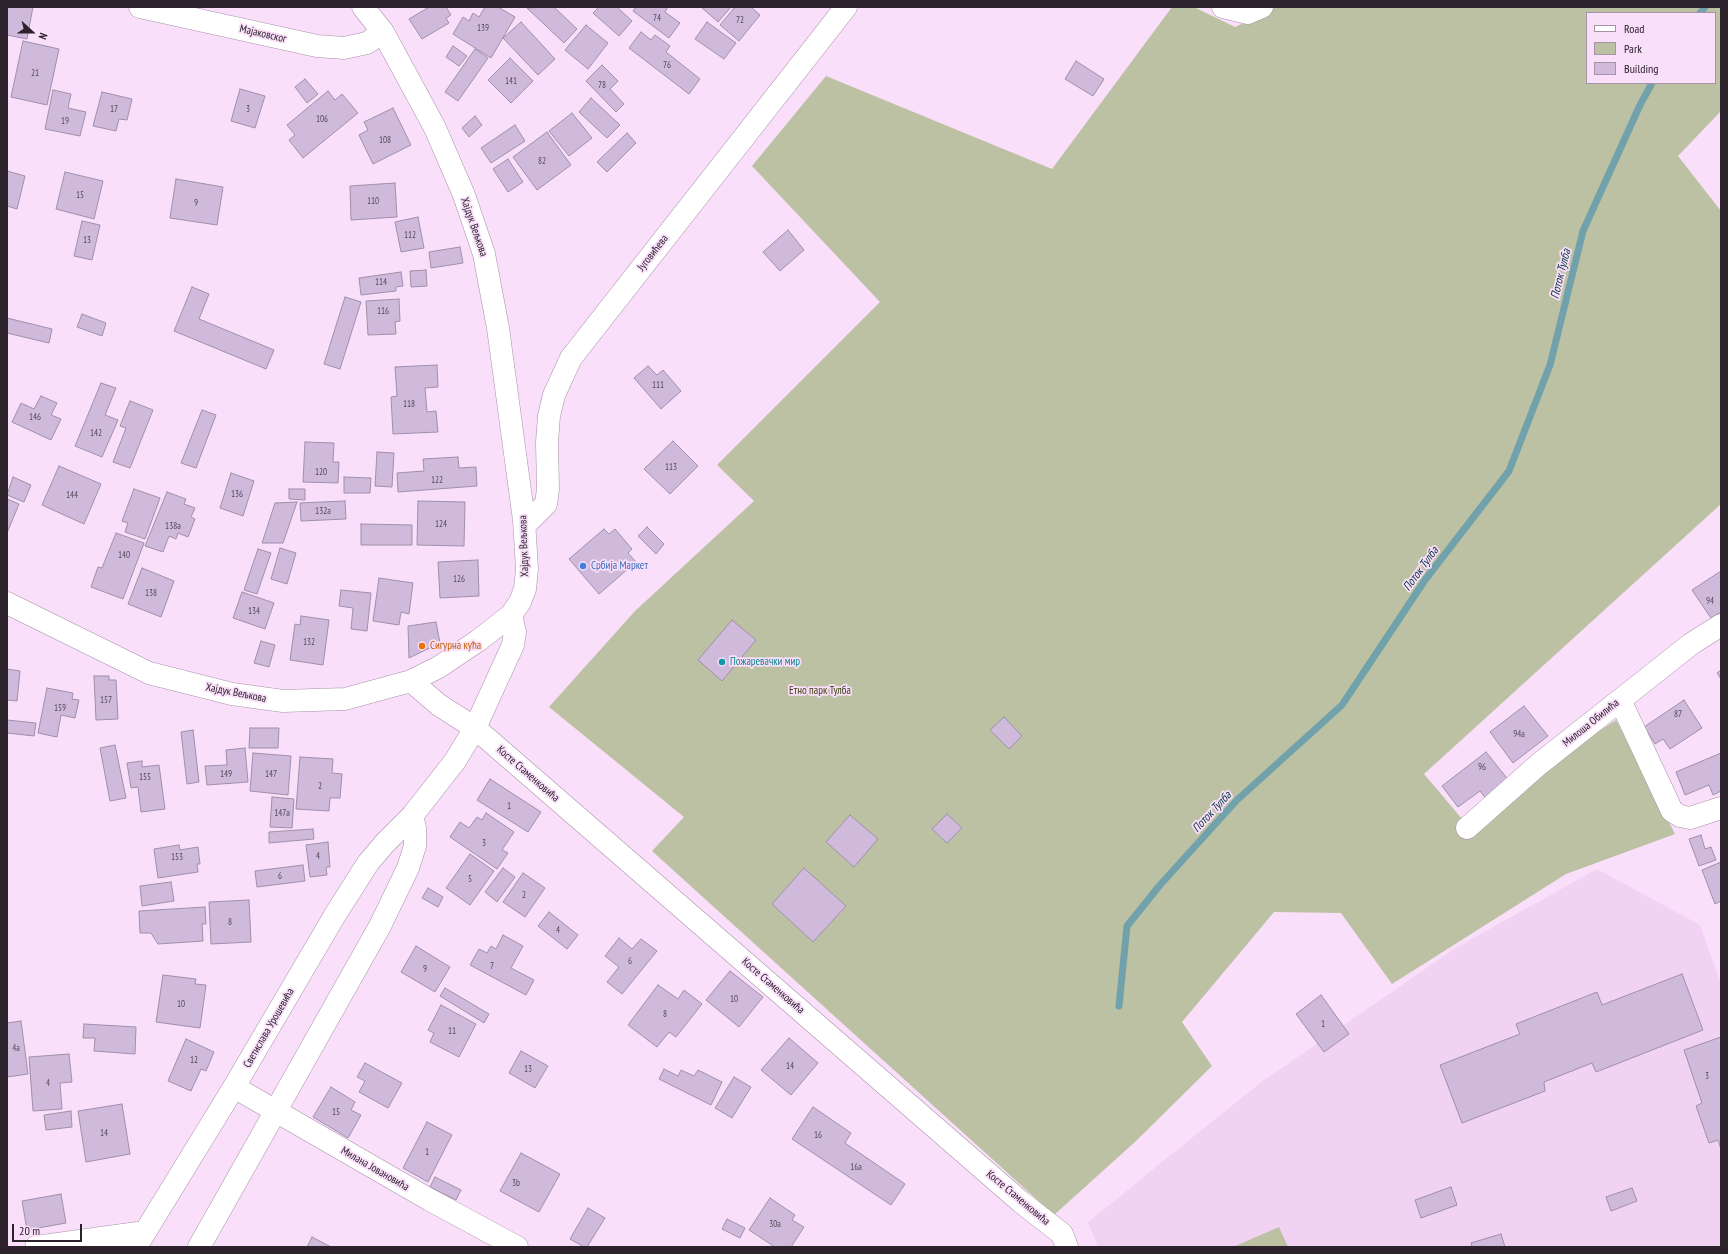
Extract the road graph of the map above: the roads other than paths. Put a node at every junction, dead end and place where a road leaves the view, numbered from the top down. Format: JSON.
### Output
{"nodes":[{"id":1,"x":140,"y":7,"type":"edge"},
{"id":2,"x":363,"y":7,"type":"edge"},
{"id":3,"x":846,"y":7,"type":"edge"},
{"id":4,"x":1223,"y":7,"type":"edge"},
{"id":5,"x":1262,"y":7,"type":"edge"},
{"id":6,"x":383,"y":32,"type":"junction"},
{"id":7,"x":524,"y":520,"type":"junction"},
{"id":8,"x":7,"y":603,"type":"edge"},
{"id":9,"x":511,"y":615,"type":"junction"},
{"id":10,"x":1721,"y":625,"type":"edge"},
{"id":11,"x":411,"y":681,"type":"junction"},
{"id":12,"x":1620,"y":700,"type":"junction"},
{"id":13,"x":475,"y":728,"type":"junction"},
{"id":14,"x":1721,"y":808,"type":"edge"},
{"id":15,"x":412,"y":816,"type":"junction"},
{"id":16,"x":1467,"y":828,"type":"dead end"},
{"id":17,"x":234,"y":1087,"type":"junction"},
{"id":18,"x":275,"y":1111,"type":"junction"},
{"id":19,"x":140,"y":1240,"type":"edge"},
{"id":20,"x":36,"y":1247,"type":"edge"},
{"id":21,"x":199,"y":1247,"type":"edge"},
{"id":22,"x":517,"y":1247,"type":"edge"},
{"id":23,"x":1067,"y":1247,"type":"edge"}],
"edges":[{"from":1,"to":6,"type":"street","name":"Мајаковског"},
{"from":2,"to":6,"type":"street","name":"Хајдук Вељкова"},
{"from":3,"to":7,"type":"street","name":"Југовићева"},
{"from":4,"to":5,"type":"street"},
{"from":6,"to":7,"type":"street","name":"Хајдук Вељкова"},
{"from":7,"to":9,"type":"street","name":"Хајдук Вељкова"},
{"from":8,"to":11,"type":"street","name":"Хајдук Вељкова"},
{"from":9,"to":11,"type":"street","name":"Хајдук Вељкова"},
{"from":9,"to":13,"type":"street","name":"Светислава Урошевића"},
{"from":10,"to":12,"type":"street","name":"Милоша Обилића"},
{"from":11,"to":13,"type":"street","name":"Косте Стаменковића"},
{"from":12,"to":14,"type":"street"},
{"from":12,"to":16,"type":"street","name":"Милоша Обилића"},
{"from":13,"to":15,"type":"street","name":"Светислава Урошевића"},
{"from":13,"to":23,"type":"street","name":"Косте Стаменковића"},
{"from":15,"to":17,"type":"street","name":"Светислава Урошевића"},
{"from":15,"to":18,"type":"street"},
{"from":17,"to":18,"type":"street","name":"Милана Јовановића"},
{"from":17,"to":19,"type":"street","name":"Светислава Урошевића"},
{"from":18,"to":21,"type":"street"},
{"from":18,"to":22,"type":"street","name":"Милана Јовановића"},
{"from":19,"to":20,"type":"street"}]}
